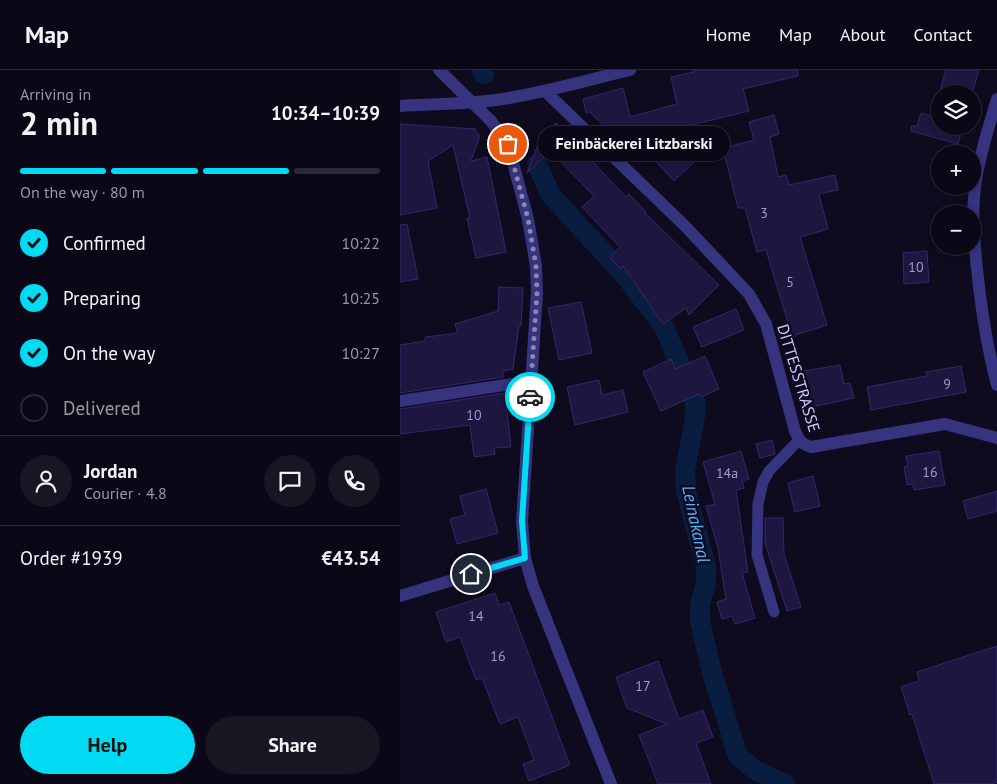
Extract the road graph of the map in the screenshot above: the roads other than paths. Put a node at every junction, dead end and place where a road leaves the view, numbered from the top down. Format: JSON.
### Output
{"nodes":[{"id":1,"x":439,"y":70,"type":"edge"},
{"id":2,"x":630,"y":70,"type":"edge"},
{"id":3,"x":545,"y":91,"type":"junction"},
{"id":4,"x":997,"y":100,"type":"edge"},
{"id":5,"x":473,"y":102,"type":"junction"},
{"id":6,"x":400,"y":106,"type":"edge"},
{"id":7,"x":532,"y":380,"type":"junction"},
{"id":8,"x":997,"y":385,"type":"edge"},
{"id":9,"x":400,"y":401,"type":"edge"},
{"id":10,"x":997,"y":438,"type":"edge"},
{"id":11,"x":799,"y":440,"type":"junction"},
{"id":12,"x":525,"y":558,"type":"junction"},
{"id":13,"x":400,"y":596,"type":"edge"},
{"id":14,"x":774,"y":612,"type":"dead end"},
{"id":15,"x":611,"y":784,"type":"edge"}],
"edges":[{"from":1,"to":5,"type":"street"},
{"from":2,"to":3,"type":"street"},
{"from":3,"to":5,"type":"street"},
{"from":3,"to":11,"type":"street","name":"DITTESSTRASSE"},
{"from":4,"to":8,"type":"street"},
{"from":5,"to":6,"type":"street"},
{"from":5,"to":7,"type":"street"},
{"from":7,"to":9,"type":"street"},
{"from":7,"to":12,"type":"street"},
{"from":10,"to":11,"type":"street","name":"DITTESSTRASSE"},
{"from":11,"to":14,"type":"lane"},
{"from":12,"to":13,"type":"street"},
{"from":12,"to":15,"type":"street"}]}
